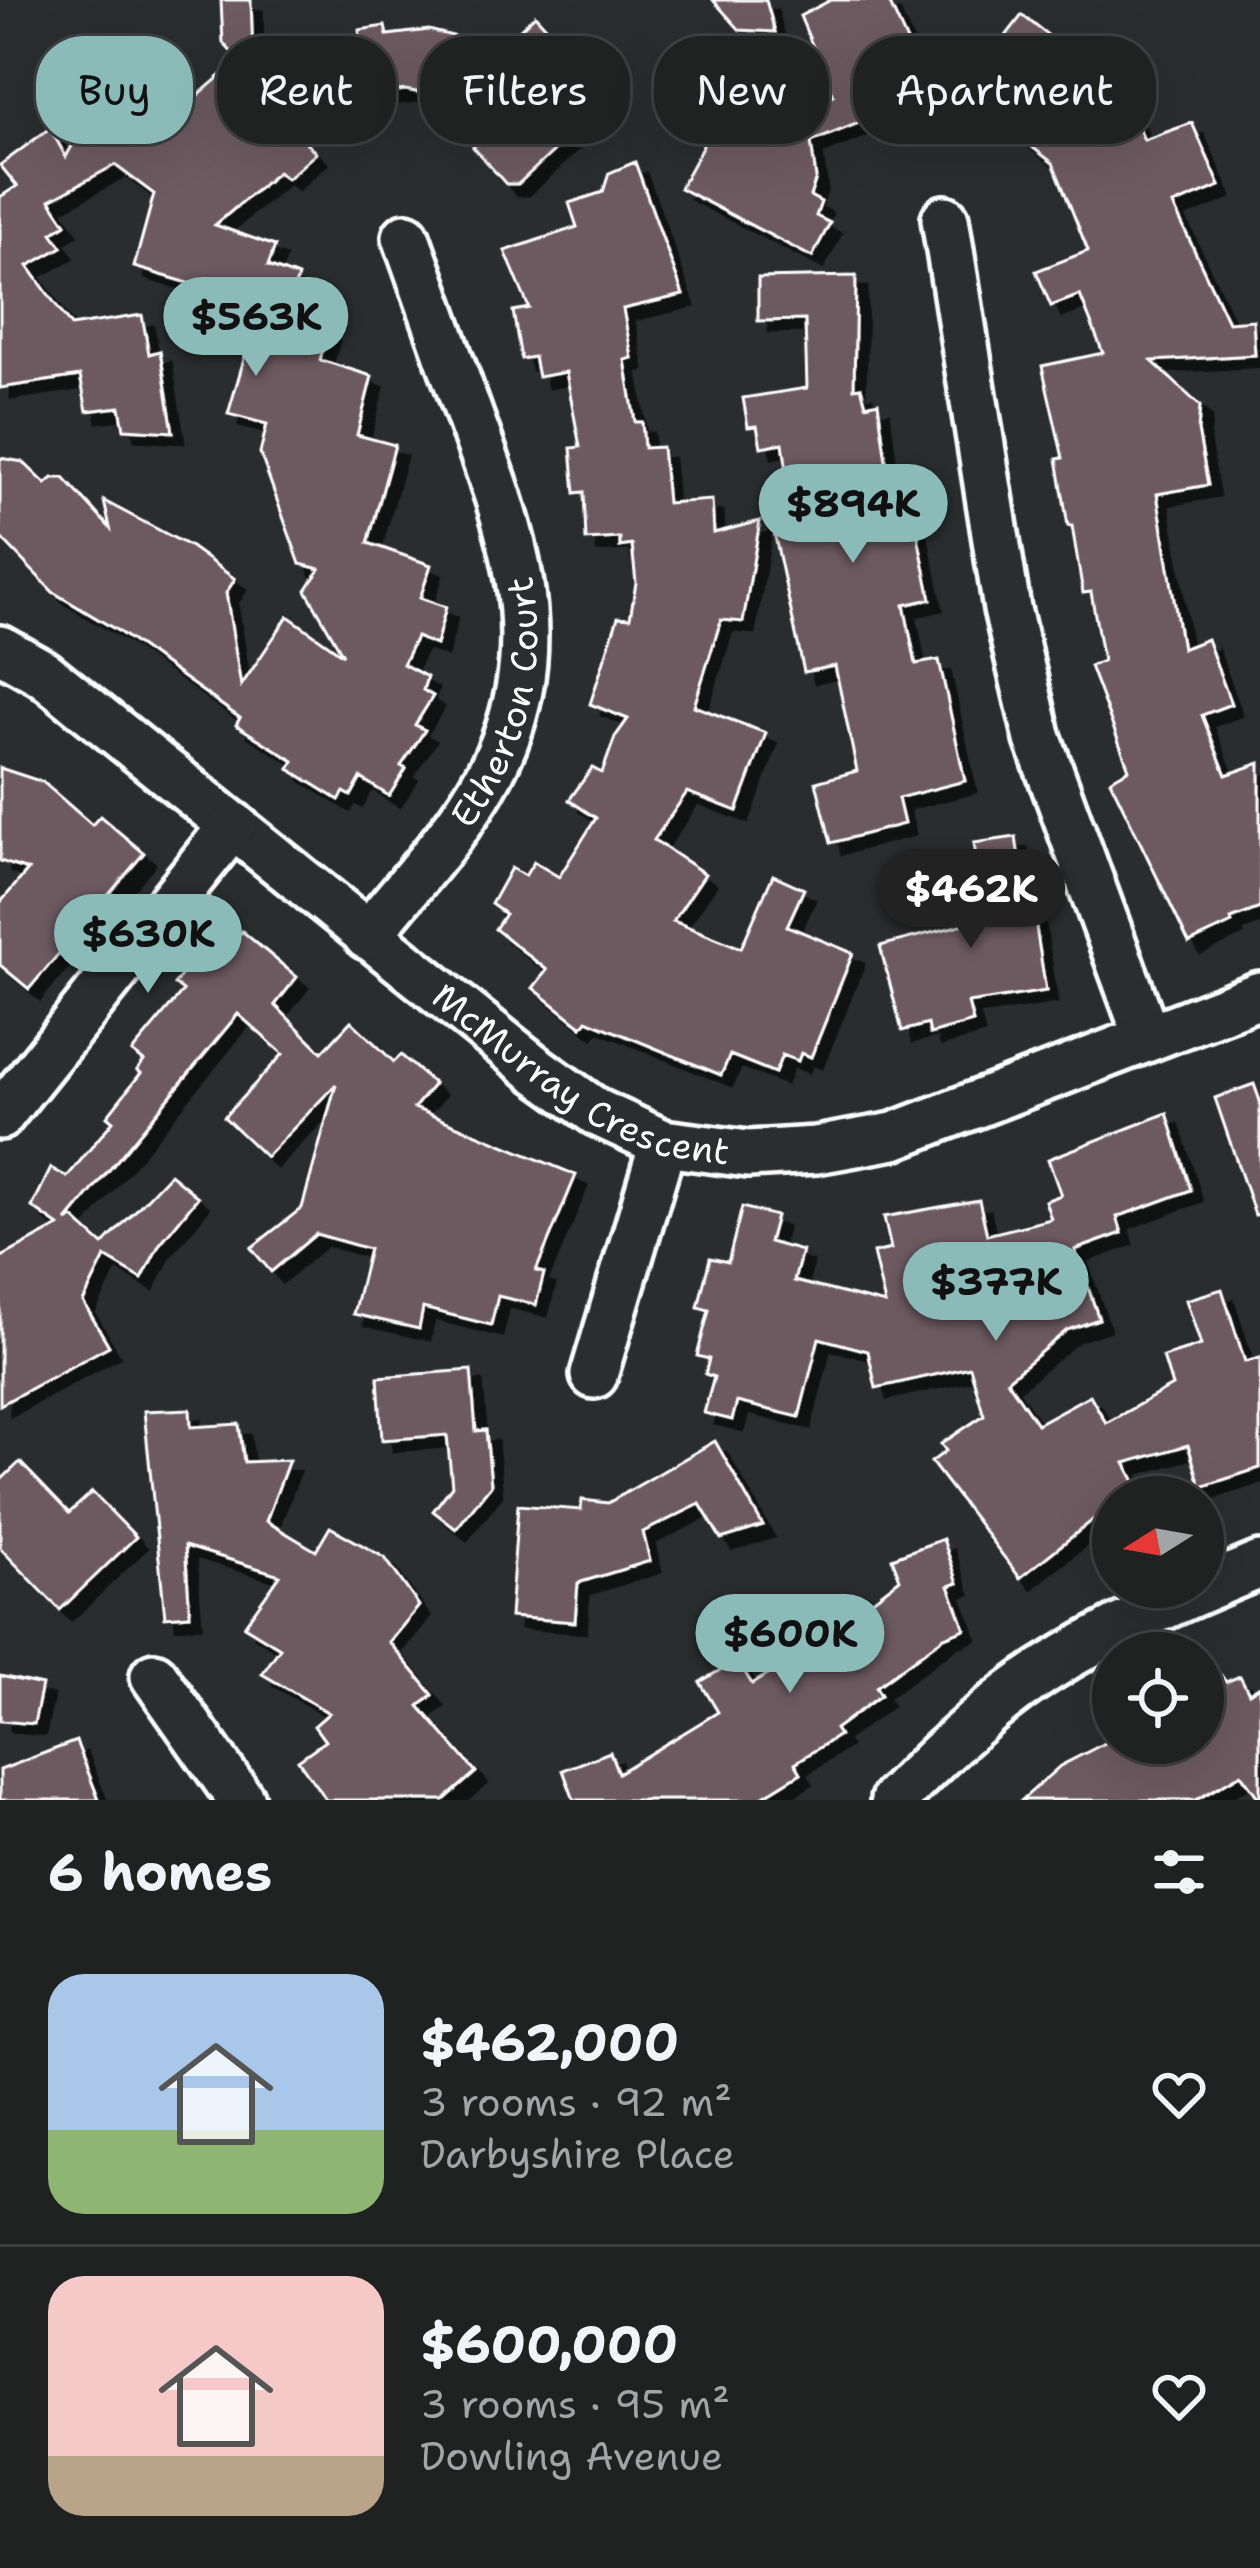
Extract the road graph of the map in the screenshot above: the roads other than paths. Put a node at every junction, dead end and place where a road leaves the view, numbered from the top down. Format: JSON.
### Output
{"nodes":[{"id":1,"x":945,"y":219,"type":"dead end"},
{"id":2,"x":406,"y":237,"type":"dead end"},
{"id":3,"x":0,"y":649,"type":"edge"},
{"id":4,"x":233,"y":825,"type":"junction"},
{"id":5,"x":368,"y":936,"type":"junction"},
{"id":6,"x":1260,"y":995,"type":"edge"},
{"id":7,"x":1147,"y":1037,"type":"junction"},
{"id":8,"x":0,"y":1116,"type":"edge"},
{"id":9,"x":663,"y":1143,"type":"junction"},
{"id":10,"x":594,"y":1375,"type":"dead end"},
{"id":11,"x":1260,"y":1565,"type":"edge"},
{"id":12,"x":154,"y":1676,"type":"dead end"},
{"id":13,"x":241,"y":1800,"type":"edge"},
{"id":14,"x":894,"y":1800,"type":"edge"}],
"edges":[{"from":1,"to":7,"type":"street"},
{"from":2,"to":5,"type":"street","name":"Etherton Court"},
{"from":3,"to":4,"type":"street","name":"McMurray Crescent"},
{"from":4,"to":5,"type":"street","name":"McMurray Crescent"},
{"from":4,"to":8,"type":"street"},
{"from":5,"to":9,"type":"street","name":"McMurray Crescent"},
{"from":6,"to":7,"type":"street","name":"McMurray Crescent"},
{"from":7,"to":9,"type":"street","name":"McMurray Crescent"},
{"from":9,"to":10,"type":"street"},
{"from":11,"to":14,"type":"street"},
{"from":12,"to":13,"type":"street"}]}
